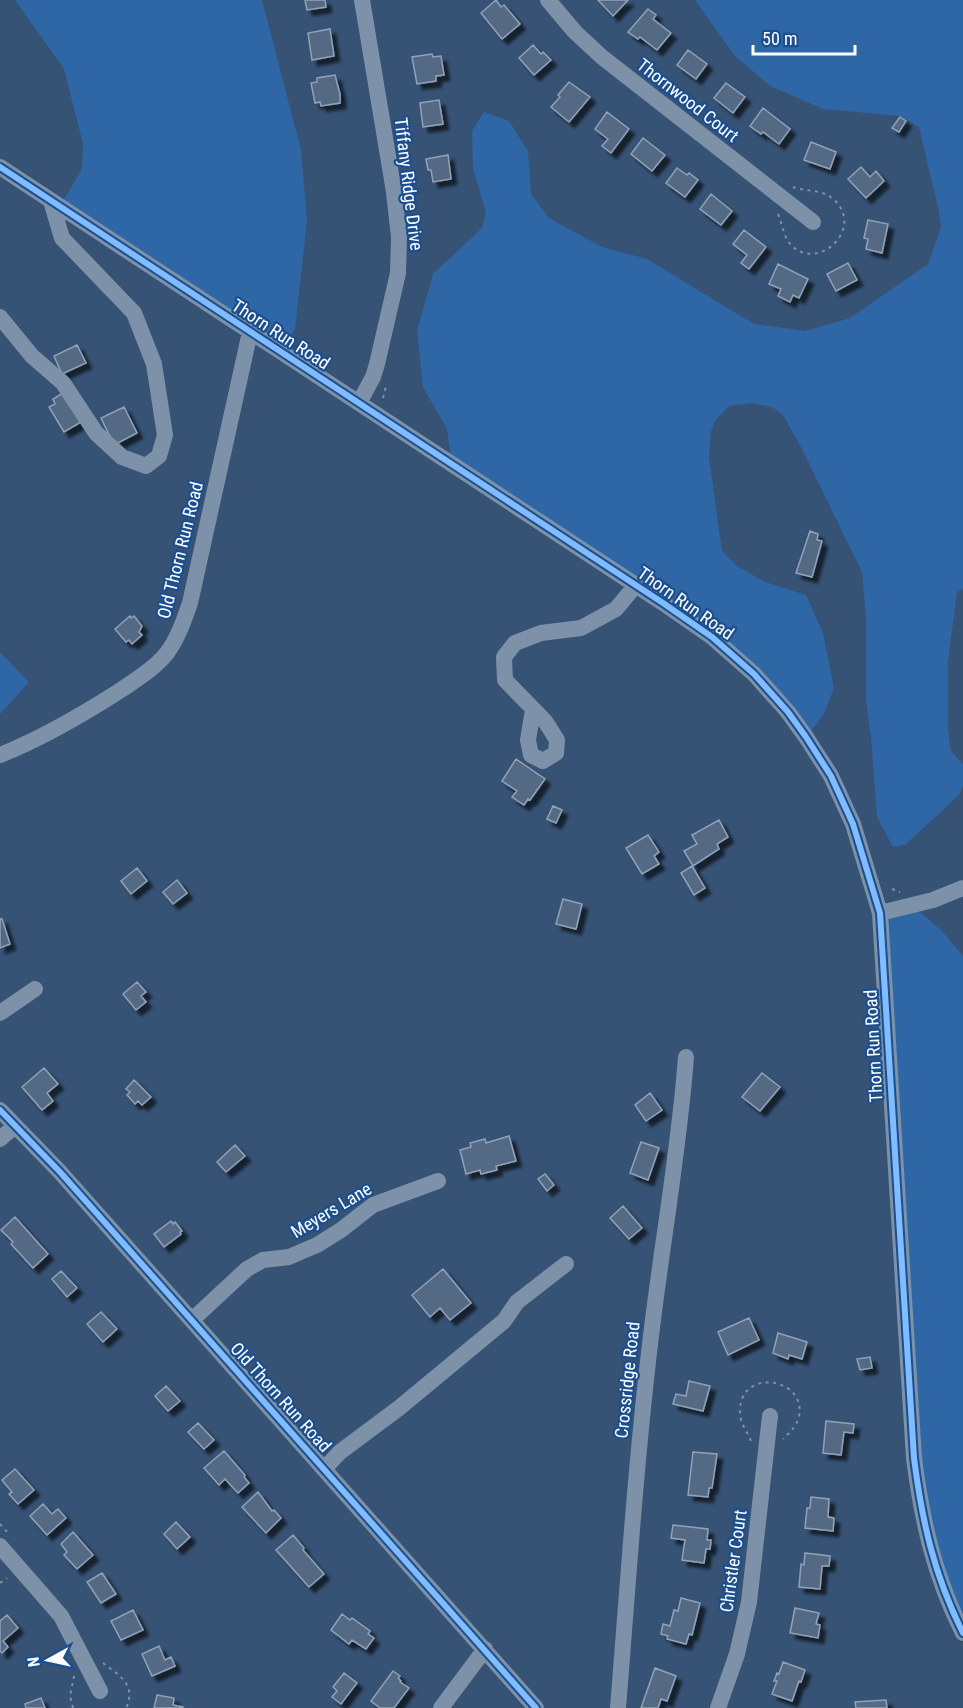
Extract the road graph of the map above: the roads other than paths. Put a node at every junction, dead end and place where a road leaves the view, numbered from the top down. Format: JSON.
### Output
{"nodes":[{"id":1,"x":363,"y":0,"type":"edge"},
{"id":2,"x":548,"y":0,"type":"edge"},
{"id":3,"x":0,"y":167,"type":"edge"},
{"id":4,"x":51,"y":201,"type":"junction"},
{"id":5,"x":813,"y":222,"type":"dead end"},
{"id":6,"x":0,"y":317,"type":"edge"},
{"id":7,"x":250,"y":332,"type":"junction"},
{"id":8,"x":359,"y":403,"type":"junction"},
{"id":9,"x":636,"y":585,"type":"junction"},
{"id":10,"x":533,"y":710,"type":"dead end"},
{"id":11,"x":0,"y":755,"type":"edge"},
{"id":12,"x":963,"y":888,"type":"edge"},
{"id":13,"x":880,"y":912,"type":"junction"},
{"id":14,"x":35,"y":989,"type":"dead end"},
{"id":15,"x":0,"y":1013,"type":"edge"},
{"id":16,"x":686,"y":1057,"type":"dead end"},
{"id":17,"x":0,"y":1110,"type":"edge"},
{"id":18,"x":15,"y":1126,"type":"junction"},
{"id":19,"x":0,"y":1139,"type":"edge"},
{"id":20,"x":438,"y":1181,"type":"dead end"},
{"id":21,"x":566,"y":1263,"type":"dead end"},
{"id":22,"x":192,"y":1320,"type":"junction"},
{"id":23,"x":770,"y":1416,"type":"dead end"},
{"id":24,"x":324,"y":1468,"type":"junction"},
{"id":25,"x":3,"y":1556,"type":"edge"},
{"id":26,"x":963,"y":1633,"type":"edge"},
{"id":27,"x":485,"y":1650,"type":"junction"},
{"id":28,"x":100,"y":1691,"type":"dead end"},
{"id":29,"x":441,"y":1708,"type":"edge"},
{"id":30,"x":536,"y":1708,"type":"edge"},
{"id":31,"x":618,"y":1708,"type":"edge"},
{"id":32,"x":718,"y":1708,"type":"edge"}],
"edges":[{"from":1,"to":8,"type":"street","name":"Tiffany Ridge Drive"},
{"from":2,"to":5,"type":"street","name":"Thornwood Court"},
{"from":3,"to":4,"type":"street","name":"Thorn Run Road"},
{"from":4,"to":6,"type":"street"},
{"from":4,"to":7,"type":"street","name":"Thorn Run Road"},
{"from":7,"to":8,"type":"street","name":"Thorn Run Road"},
{"from":7,"to":11,"type":"street","name":"Old Thorn Run Road"},
{"from":8,"to":9,"type":"street","name":"Thorn Run Road"},
{"from":9,"to":10,"type":"street"},
{"from":9,"to":13,"type":"street","name":"Thorn Run Road"},
{"from":12,"to":13,"type":"street"},
{"from":13,"to":26,"type":"street","name":"Thorn Run Road"},
{"from":14,"to":15,"type":"street"},
{"from":16,"to":31,"type":"street","name":"Crossridge Road"},
{"from":17,"to":18,"type":"street","name":"Old Thorn Run Road"},
{"from":18,"to":19,"type":"street"},
{"from":18,"to":22,"type":"street","name":"Old Thorn Run Road"},
{"from":20,"to":22,"type":"street","name":"Meyers Lane"},
{"from":21,"to":24,"type":"street"},
{"from":22,"to":24,"type":"street","name":"Old Thorn Run Road"},
{"from":23,"to":32,"type":"street","name":"Christler Court"},
{"from":24,"to":27,"type":"street","name":"Old Thorn Run Road"},
{"from":25,"to":28,"type":"street"},
{"from":27,"to":29,"type":"street"},
{"from":27,"to":30,"type":"street","name":"Old Thorn Run Road"}]}
